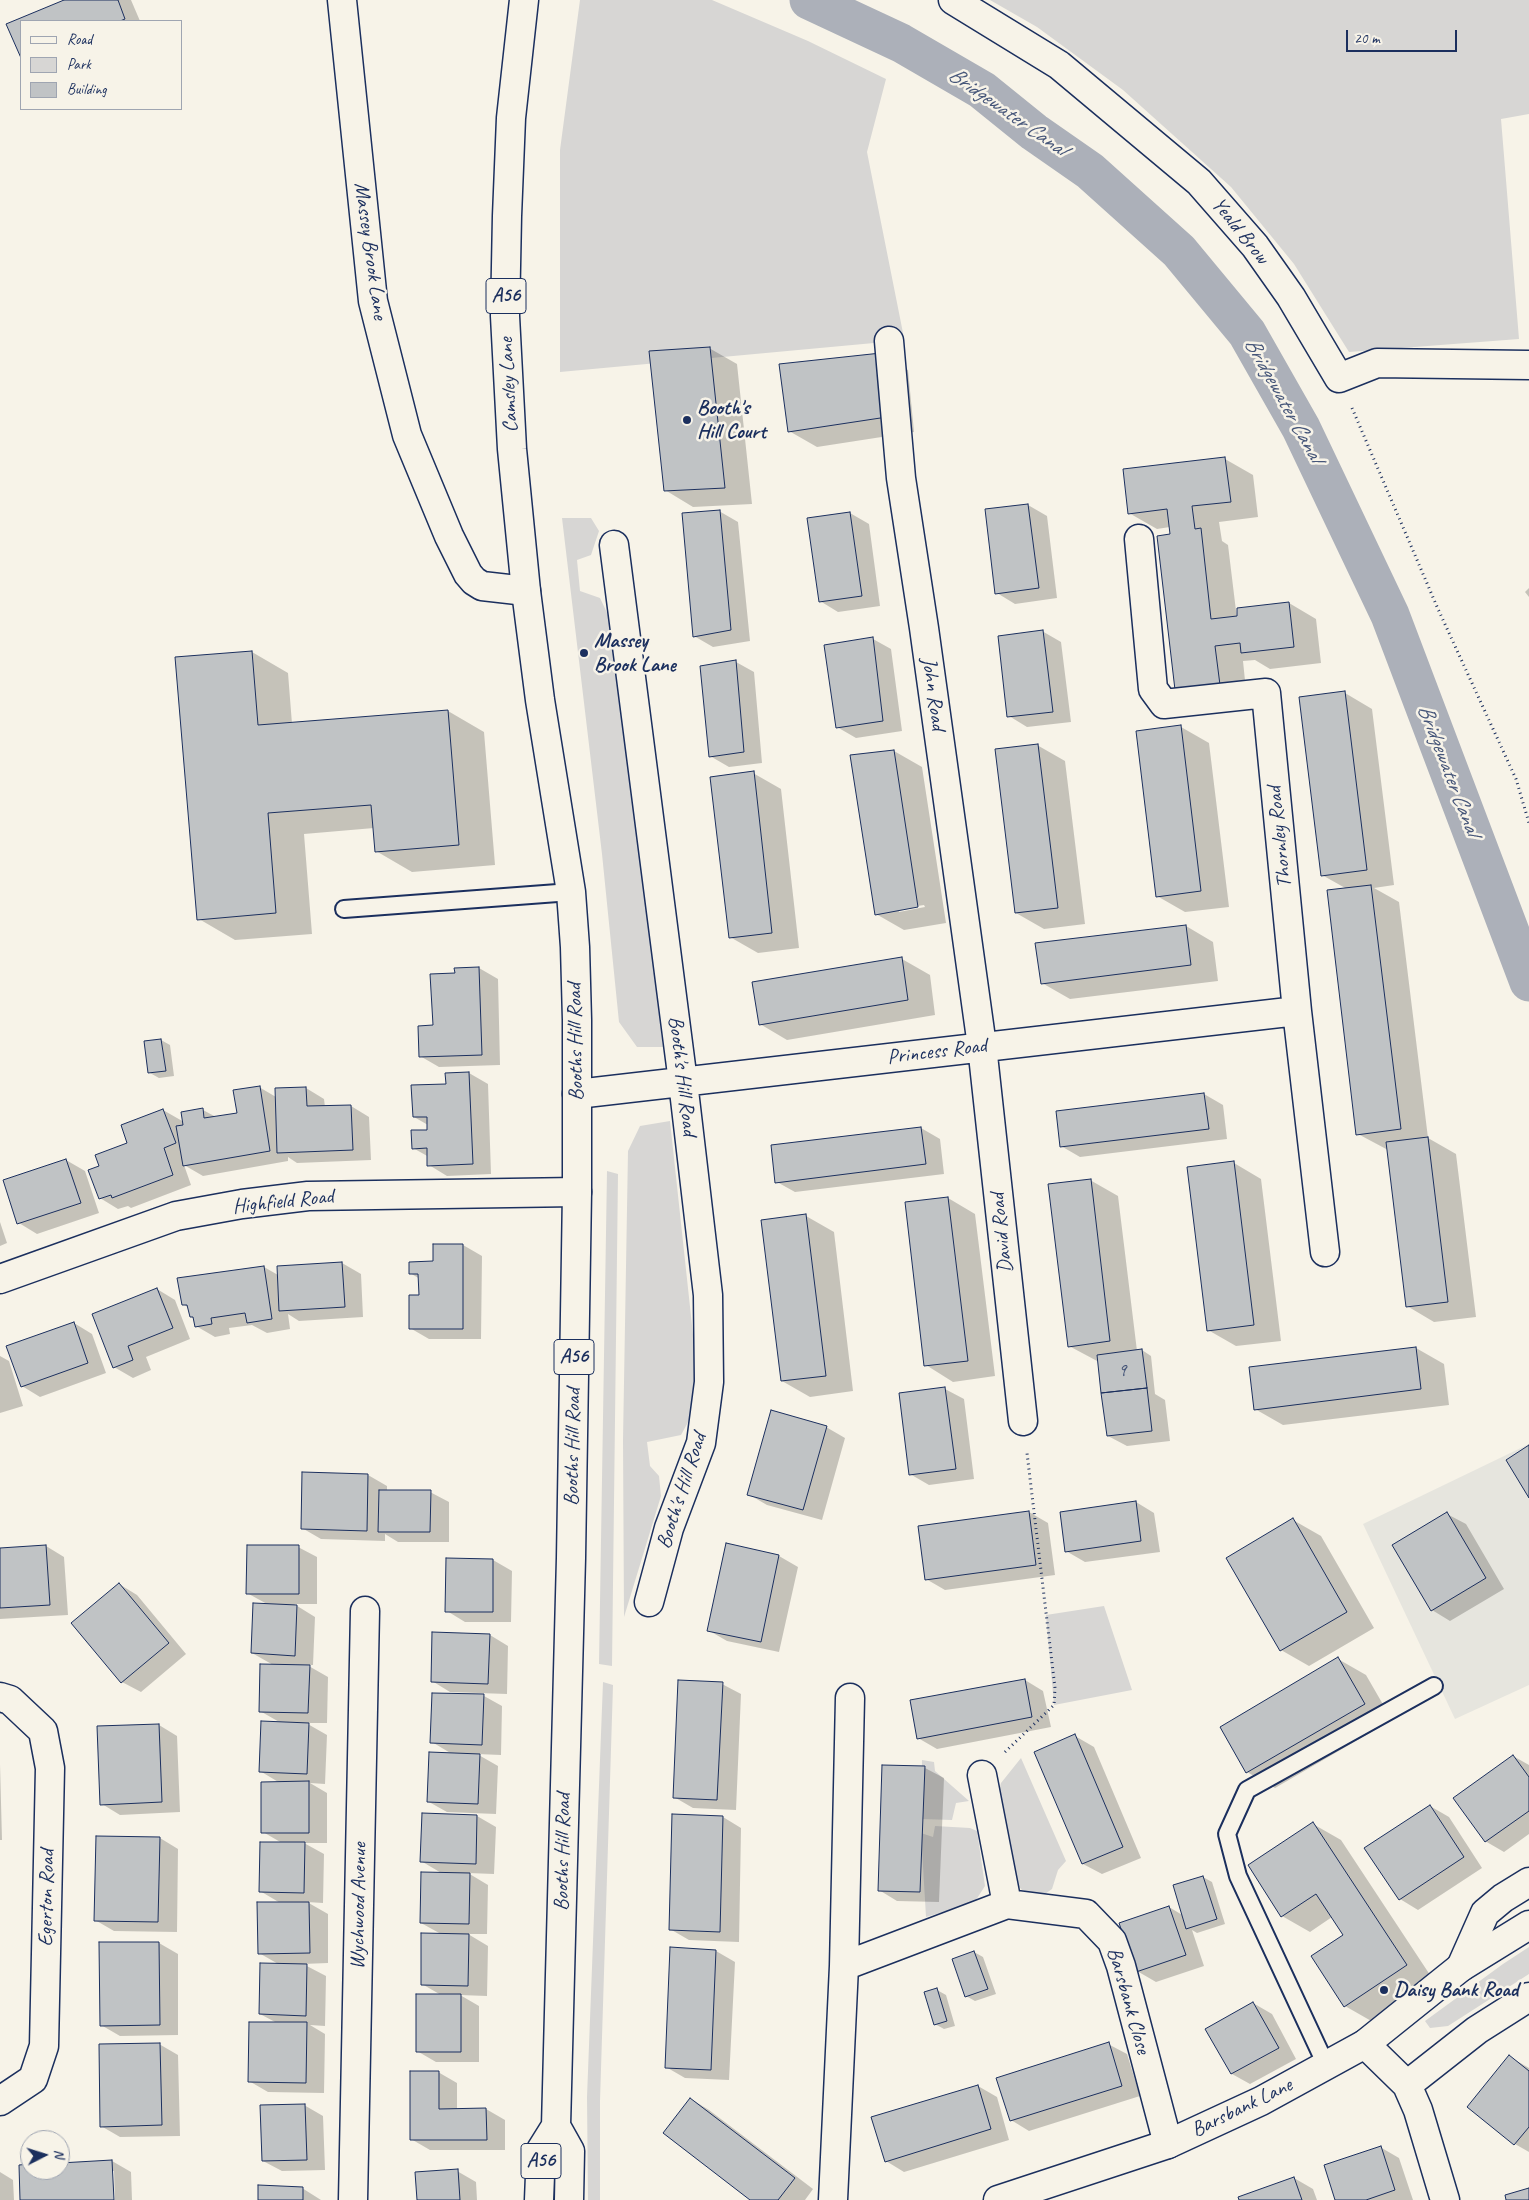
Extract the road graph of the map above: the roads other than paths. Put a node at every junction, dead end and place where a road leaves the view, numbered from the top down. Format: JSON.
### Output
{"nodes":[{"id":1,"x":342,"y":0,"type":"edge"},
{"id":2,"x":524,"y":0,"type":"edge"},
{"id":3,"x":953,"y":0,"type":"edge"},
{"id":4,"x":889,"y":341,"type":"dead end"},
{"id":5,"x":1529,"y":365,"type":"edge"},
{"id":6,"x":1138,"y":539,"type":"dead end"},
{"id":7,"x":614,"y":545,"type":"dead end"},
{"id":8,"x":526,"y":591,"type":"junction"},
{"id":9,"x":570,"y":892,"type":"junction"},
{"id":10,"x":344,"y":909,"type":"dead end"},
{"id":11,"x":1297,"y":1011,"type":"junction"},
{"id":12,"x":982,"y":1046,"type":"junction"},
{"id":13,"x":683,"y":1082,"type":"junction"},
{"id":14,"x":577,"y":1094,"type":"junction"},
{"id":15,"x":577,"y":1192,"type":"junction"},
{"id":16,"x":1325,"y":1252,"type":"dead end"},
{"id":17,"x":0,"y":1279,"type":"edge"},
{"id":18,"x":1023,"y":1420,"type":"road end"},
{"id":19,"x":649,"y":1602,"type":"dead end"},
{"id":20,"x":365,"y":1611,"type":"dead end"},
{"id":21,"x":1434,"y":1686,"type":"dead end"},
{"id":22,"x":0,"y":1697,"type":"edge"},
{"id":23,"x":850,"y":1698,"type":"dead end"},
{"id":24,"x":982,"y":1775,"type":"road end"},
{"id":25,"x":1529,"y":1882,"type":"edge"},
{"id":26,"x":1007,"y":1904,"type":"junction"},
{"id":27,"x":1529,"y":1925,"type":"edge"},
{"id":28,"x":844,"y":1966,"type":"junction"},
{"id":29,"x":1461,"y":1967,"type":"junction"},
{"id":30,"x":1529,"y":1997,"type":"edge"},
{"id":31,"x":1365,"y":2044,"type":"junction"},
{"id":32,"x":1326,"y":2065,"type":"junction"},
{"id":33,"x":1407,"y":2085,"type":"junction"},
{"id":34,"x":0,"y":2101,"type":"edge"},
{"id":35,"x":556,"y":2126,"type":"junction"},
{"id":36,"x":1168,"y":2144,"type":"junction"},
{"id":37,"x":353,"y":2200,"type":"edge"},
{"id":38,"x":539,"y":2200,"type":"edge"},
{"id":39,"x":569,"y":2200,"type":"edge"},
{"id":40,"x":834,"y":2200,"type":"edge"},
{"id":41,"x":998,"y":2200,"type":"edge"},
{"id":42,"x":1444,"y":2200,"type":"edge"}],
"edges":[{"from":1,"to":8,"type":"street","name":"Massey Brook Lane"},
{"from":2,"to":8,"type":"street","name":"Camsley Lane","number":"A56"},
{"from":3,"to":5,"type":"street","name":"Yeald Brow"},
{"from":4,"to":12,"type":"street","name":"John Road"},
{"from":6,"to":11,"type":"street","name":"Thornley Road"},
{"from":7,"to":13,"type":"street","name":"Booth's Hill Road"},
{"from":8,"to":9,"type":"street","name":"Booths Hill Road","number":"A56"},
{"from":9,"to":10,"type":"lane"},
{"from":9,"to":14,"type":"street","name":"Booths Hill Road","number":"A56"},
{"from":11,"to":12,"type":"street","name":"Princess Road"},
{"from":11,"to":16,"type":"street","name":"Thornley Road"},
{"from":12,"to":13,"type":"street","name":"Princess Road"},
{"from":12,"to":18,"type":"street","name":"David Road"},
{"from":13,"to":14,"type":"street","name":"Princess Road"},
{"from":13,"to":19,"type":"street","name":"Booth's Hill Road"},
{"from":14,"to":15,"type":"street","name":"Booths Hill Road","number":"A56"},
{"from":15,"to":17,"type":"street","name":"Highfield Road"},
{"from":15,"to":35,"type":"street","name":"Booths Hill Road","number":"A56"},
{"from":20,"to":37,"type":"street","name":"Wychwood Avenue"},
{"from":21,"to":32,"type":"lane"},
{"from":22,"to":34,"type":"street","name":"Egerton Road"},
{"from":23,"to":28,"type":"street"},
{"from":24,"to":26,"type":"street"},
{"from":25,"to":29,"type":"street","name":"Barsbank Lane"},
{"from":26,"to":28,"type":"street","name":"Barsbank Close"},
{"from":26,"to":36,"type":"street","name":"Barsbank Close"},
{"from":27,"to":29,"type":"street","name":"Barsbank Lane"},
{"from":28,"to":40,"type":"street"},
{"from":29,"to":31,"type":"street","name":"Barsbank Lane"},
{"from":30,"to":33,"type":"street"},
{"from":31,"to":32,"type":"street","name":"Barsbank Lane"},
{"from":31,"to":33,"type":"street"},
{"from":32,"to":36,"type":"street","name":"Barsbank Lane"},
{"from":33,"to":42,"type":"street"},
{"from":35,"to":38,"type":"street","number":"A56"},
{"from":35,"to":39,"type":"street","number":"A56"},
{"from":36,"to":41,"type":"street","name":"Barsbank Lane"}]}
